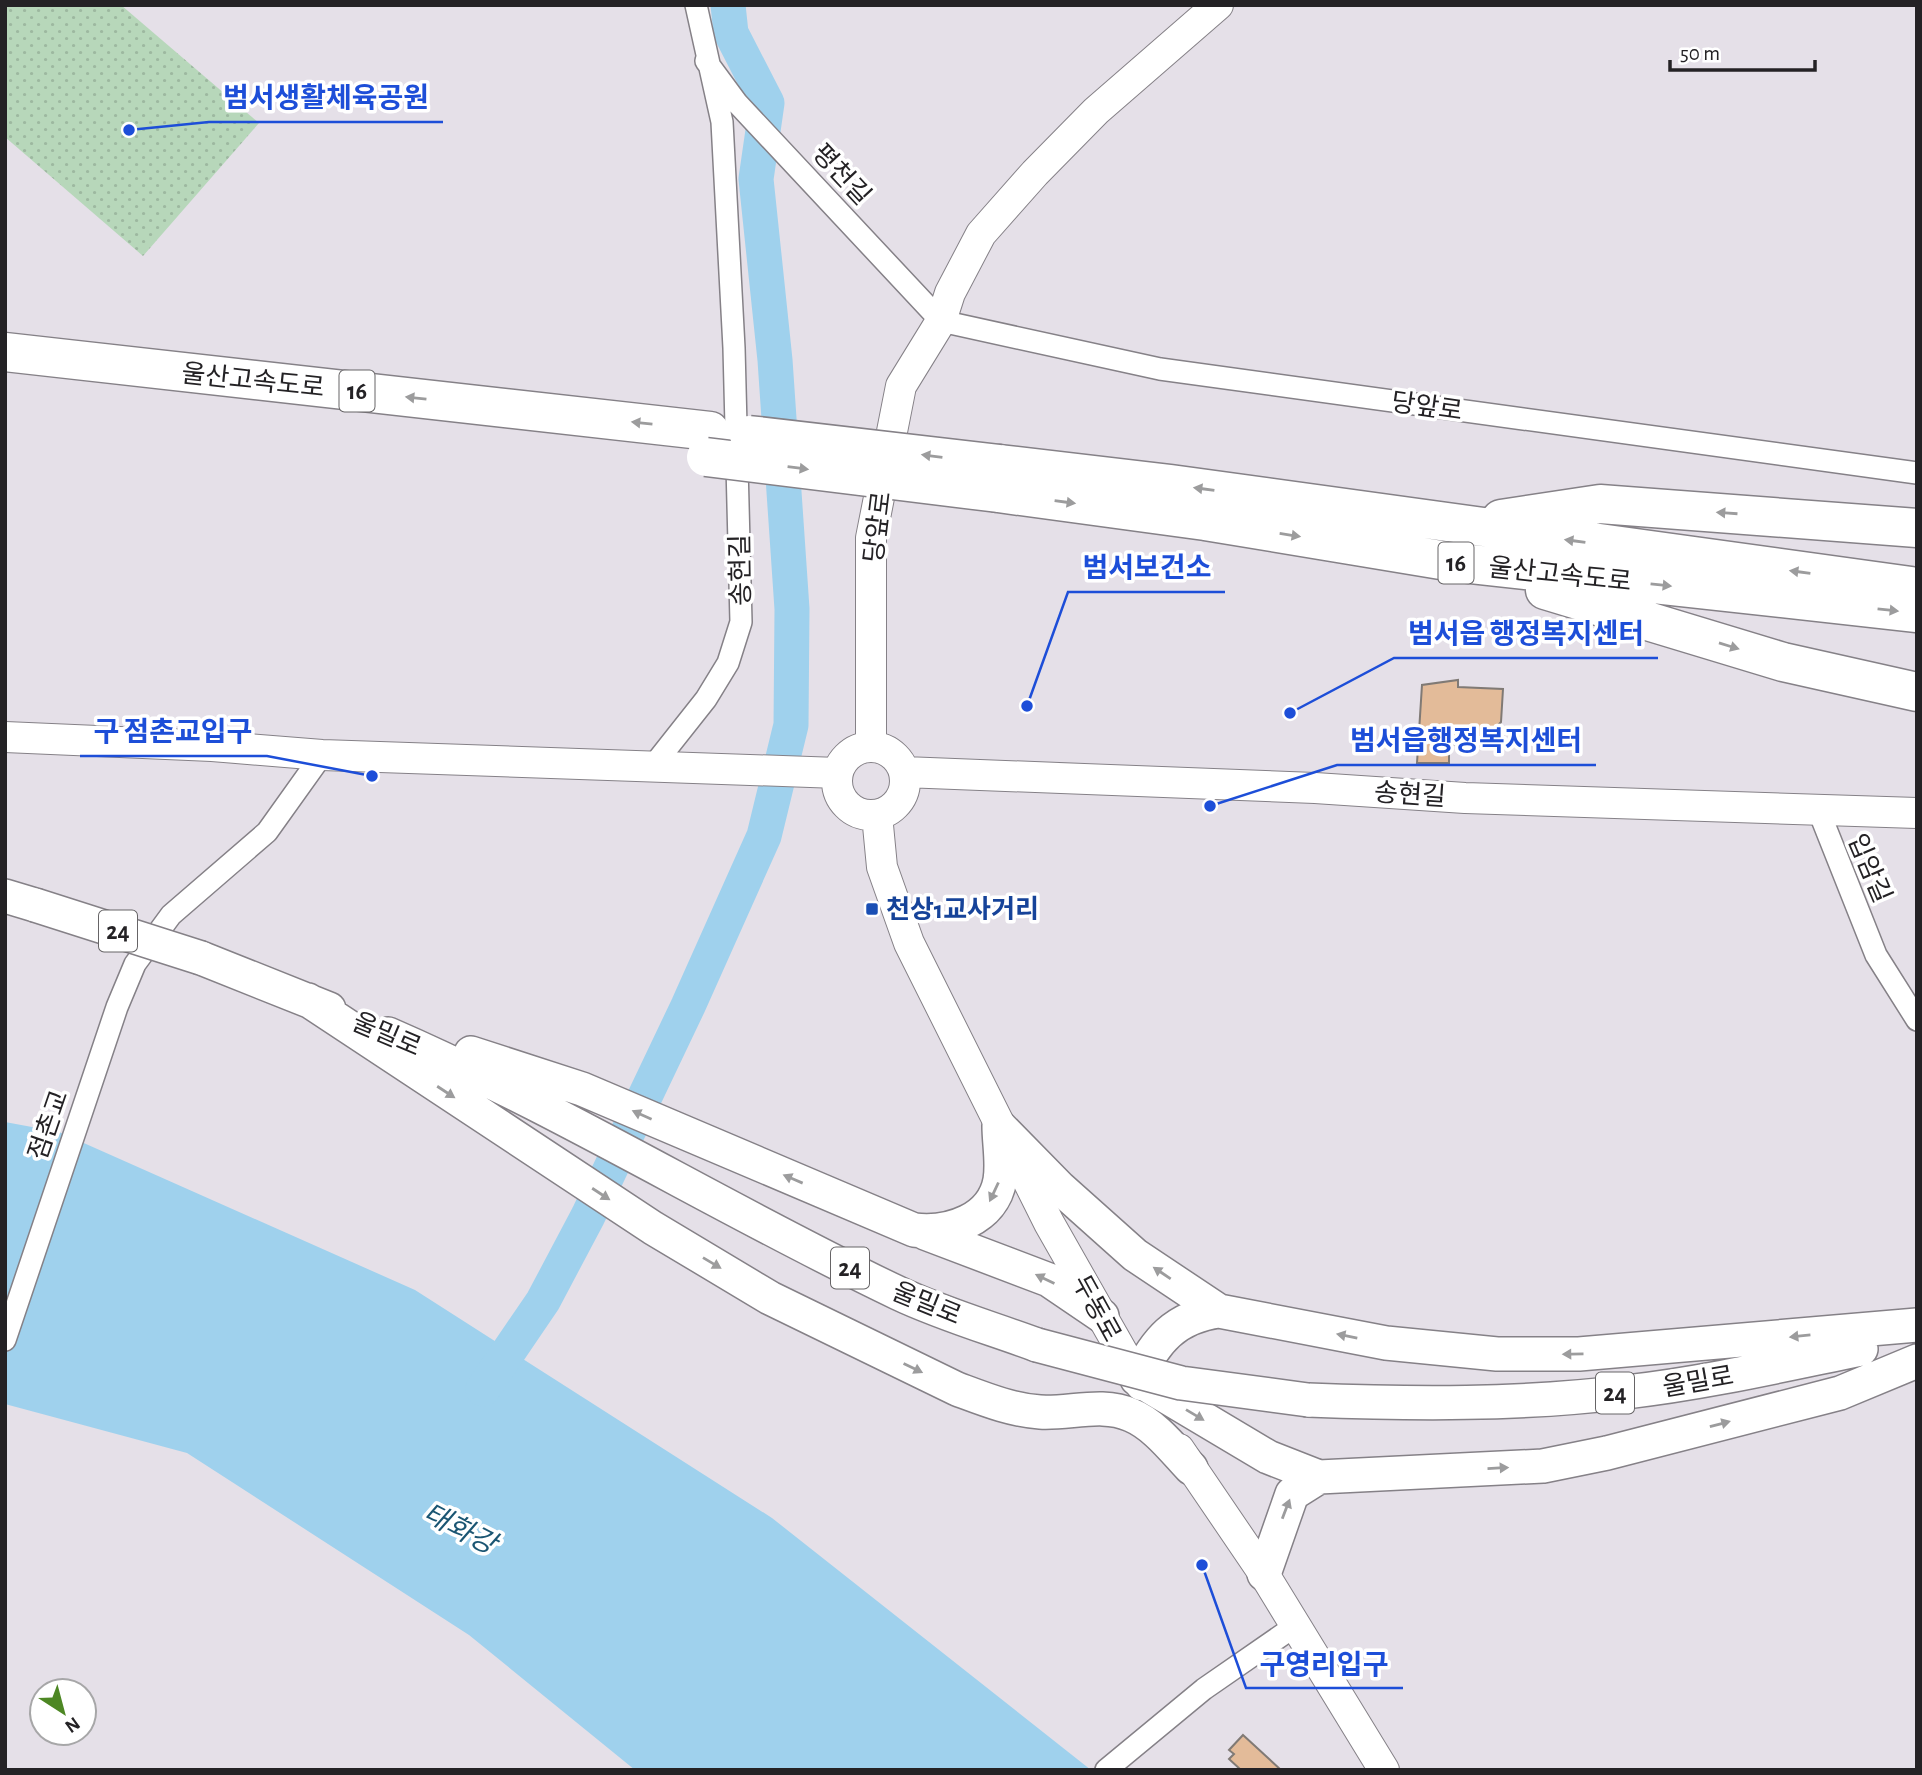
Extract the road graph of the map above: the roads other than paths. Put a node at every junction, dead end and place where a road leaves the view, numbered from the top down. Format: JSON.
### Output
{"nodes":[{"id":1,"x":695,"y":5,"type":"edge"},
{"id":2,"x":1218,"y":5,"type":"edge"},
{"id":3,"x":706,"y":61,"type":"junction"},
{"id":4,"x":941,"y":321,"type":"junction"},
{"id":5,"x":734,"y":348,"type":"joint"},
{"id":6,"x":5,"y":352,"type":"edge"},
{"id":7,"x":5,"y":376,"type":"edge"},
{"id":8,"x":708,"y":444,"type":"junction"},
{"id":9,"x":1917,"y":473,"type":"edge"},
{"id":10,"x":999,"y":478,"type":"junction"},
{"id":11,"x":1461,"y":525,"type":"junction"},
{"id":12,"x":1917,"y":528,"type":"edge"},
{"id":13,"x":1453,"y":562,"type":"junction"},
{"id":14,"x":1917,"y":587,"type":"edge"},
{"id":15,"x":1917,"y":613,"type":"edge"},
{"id":16,"x":1917,"y":692,"type":"edge"},
{"id":17,"x":5,"y":737,"type":"edge"},
{"id":18,"x":871,"y":747,"type":"junction"},
{"id":19,"x":322,"y":755,"type":"junction"},
{"id":20,"x":653,"y":766,"type":"junction"},
{"id":21,"x":904,"y":772,"type":"junction"},
{"id":22,"x":825,"y":774,"type":"junction"},
{"id":23,"x":1818,"y":809,"type":"junction"},
{"id":24,"x":1917,"y":813,"type":"edge"},
{"id":25,"x":877,"y":815,"type":"junction"},
{"id":26,"x":20,"y":901,"type":"edge"},
{"id":27,"x":308,"y":1000,"type":"junction"},
{"id":28,"x":1917,"y":1020,"type":"edge"},
{"id":29,"x":999,"y":1126,"type":"junction"},
{"id":30,"x":914,"y":1230,"type":"junction"},
{"id":31,"x":1219,"y":1311,"type":"junction"},
{"id":32,"x":1102,"y":1316,"type":"junction"},
{"id":33,"x":1917,"y":1325,"type":"edge"},
{"id":34,"x":1917,"y":1337,"type":"edge"},
{"id":35,"x":5,"y":1340,"type":"edge"},
{"id":36,"x":1917,"y":1361,"type":"edge"},
{"id":37,"x":1133,"y":1371,"type":"junction"},
{"id":38,"x":1054,"y":1412,"type":"junction"},
{"id":39,"x":1191,"y":1468,"type":"junction"},
{"id":40,"x":1320,"y":1477,"type":"junction"},
{"id":41,"x":1264,"y":1574,"type":"junction"},
{"id":42,"x":1295,"y":1626,"type":"junction"},
{"id":43,"x":1105,"y":1770,"type":"edge"},
{"id":44,"x":1384,"y":1770,"type":"edge"}],
"edges":[{"from":1,"to":3,"type":"street","name":"평천길"},
{"from":2,"to":4,"type":"street","name":"당앞로"},
{"from":3,"to":4,"type":"street","name":"평천길"},
{"from":3,"to":5,"type":"street","name":"평천길"},
{"from":4,"to":9,"type":"street","name":"당앞로"},
{"from":4,"to":18,"type":"street","name":"당앞로"},
{"from":5,"to":20,"type":"street","name":"송현길"},
{"from":8,"to":6,"type":"highway","name":"울산고속도로","number":"16","one_way":true},
{"from":7,"to":8,"type":"highway","name":"울산고속도로","number":"16"},
{"from":8,"to":10,"type":"highway","number":"16","bridge":true},
{"from":11,"to":10,"type":"highway","name":"울산고속도로","number":"16","one_way":true},
{"from":10,"to":13,"type":"highway","name":"울산고속도로","number":"16","one_way":true},
{"from":12,"to":11,"type":"highway","one_way":true},
{"from":14,"to":11,"type":"highway","name":"울산고속도로","number":"16","one_way":true},
{"from":13,"to":15,"type":"highway","name":"울산고속도로","number":"16","one_way":true},
{"from":13,"to":16,"type":"highway","one_way":true},
{"from":17,"to":19,"type":"street"},
{"from":18,"to":21,"type":"street"},
{"from":18,"to":22,"type":"street"},
{"from":19,"to":20,"type":"street"},
{"from":19,"to":35,"type":"street","name":"점촌교"},
{"from":20,"to":22,"type":"street"},
{"from":21,"to":23,"type":"street","name":"송현길"},
{"from":21,"to":25,"type":"street"},
{"from":22,"to":25,"type":"street"},
{"from":23,"to":24,"type":"street","name":"송현길"},
{"from":23,"to":28,"type":"street","name":"입암길"},
{"from":25,"to":29,"type":"street","name":"두동로"},
{"from":26,"to":27,"type":"main road","name":"울밀로","number":"24","bridge":true},
{"from":30,"to":27,"type":"main road","one_way":true},
{"from":27,"to":34,"type":"main road","name":"울밀로","number":"24","bridge":true},
{"from":27,"to":38,"type":"main road","one_way":true},
{"from":29,"to":30,"type":"main road","one_way":true},
{"from":31,"to":29,"type":"main road","one_way":true},
{"from":29,"to":32,"type":"street","name":"두동로"},
{"from":32,"to":30,"type":"main road","one_way":true},
{"from":33,"to":31,"type":"main road","one_way":true},
{"from":31,"to":37,"type":"main road"},
{"from":32,"to":37,"type":"street","name":"두동로"},
{"from":40,"to":36,"type":"main road","one_way":true},
{"from":37,"to":38,"type":"main road"},
{"from":37,"to":39,"type":"street","name":"두동로"},
{"from":37,"to":40,"type":"main road","one_way":true},
{"from":38,"to":39,"type":"main road"},
{"from":39,"to":41,"type":"street","name":"두동로"},
{"from":41,"to":40,"type":"main road","one_way":true},
{"from":41,"to":42,"type":"street","name":"두동로"},
{"from":42,"to":43,"type":"street"},
{"from":42,"to":44,"type":"street","name":"두동로"}]}
